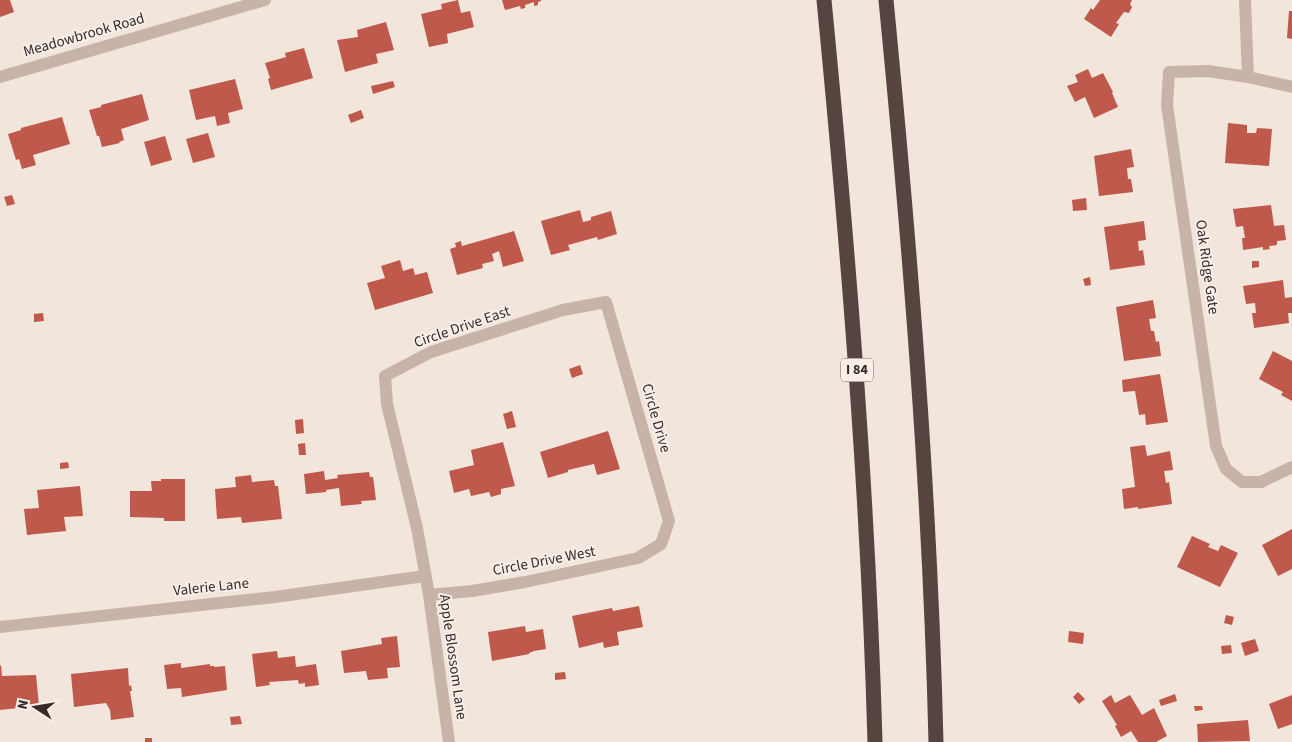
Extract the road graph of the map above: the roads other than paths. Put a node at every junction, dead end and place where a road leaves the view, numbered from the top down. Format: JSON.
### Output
{"nodes":[{"id":1,"x":265,"y":0,"type":"edge"},
{"id":2,"x":824,"y":0,"type":"edge"},
{"id":3,"x":886,"y":0,"type":"edge"},
{"id":4,"x":1246,"y":0,"type":"edge"},
{"id":5,"x":0,"y":77,"type":"edge"},
{"id":6,"x":1248,"y":77,"type":"junction"},
{"id":7,"x":1292,"y":87,"type":"edge"},
{"id":8,"x":606,"y":302,"type":"joint"},
{"id":9,"x":1292,"y":467,"type":"edge"},
{"id":10,"x":661,"y":544,"type":"joint"},
{"id":11,"x":425,"y":576,"type":"junction"},
{"id":12,"x":429,"y":595,"type":"junction"},
{"id":13,"x":0,"y":627,"type":"edge"},
{"id":14,"x":449,"y":742,"type":"edge"},
{"id":15,"x":875,"y":742,"type":"edge"},
{"id":16,"x":936,"y":742,"type":"edge"}],
"edges":[{"from":1,"to":5,"type":"street","name":"Meadowbrook Road"},
{"from":2,"to":15,"type":"highway","number":"I 84"},
{"from":3,"to":16,"type":"highway"},
{"from":4,"to":6,"type":"street"},
{"from":6,"to":7,"type":"street","name":"Oak Ridge Gate"},
{"from":6,"to":9,"type":"street","name":"Oak Ridge Gate"},
{"from":8,"to":10,"type":"street","name":"Circle Drive"},
{"from":8,"to":11,"type":"street","name":"Circle Drive East"},
{"from":10,"to":12,"type":"street","name":"Circle Drive West"},
{"from":11,"to":12,"type":"street","name":"Apple Blossom Lane"},
{"from":11,"to":13,"type":"street","name":"Valerie Lane"},
{"from":12,"to":14,"type":"street","name":"Apple Blossom Lane"}]}
